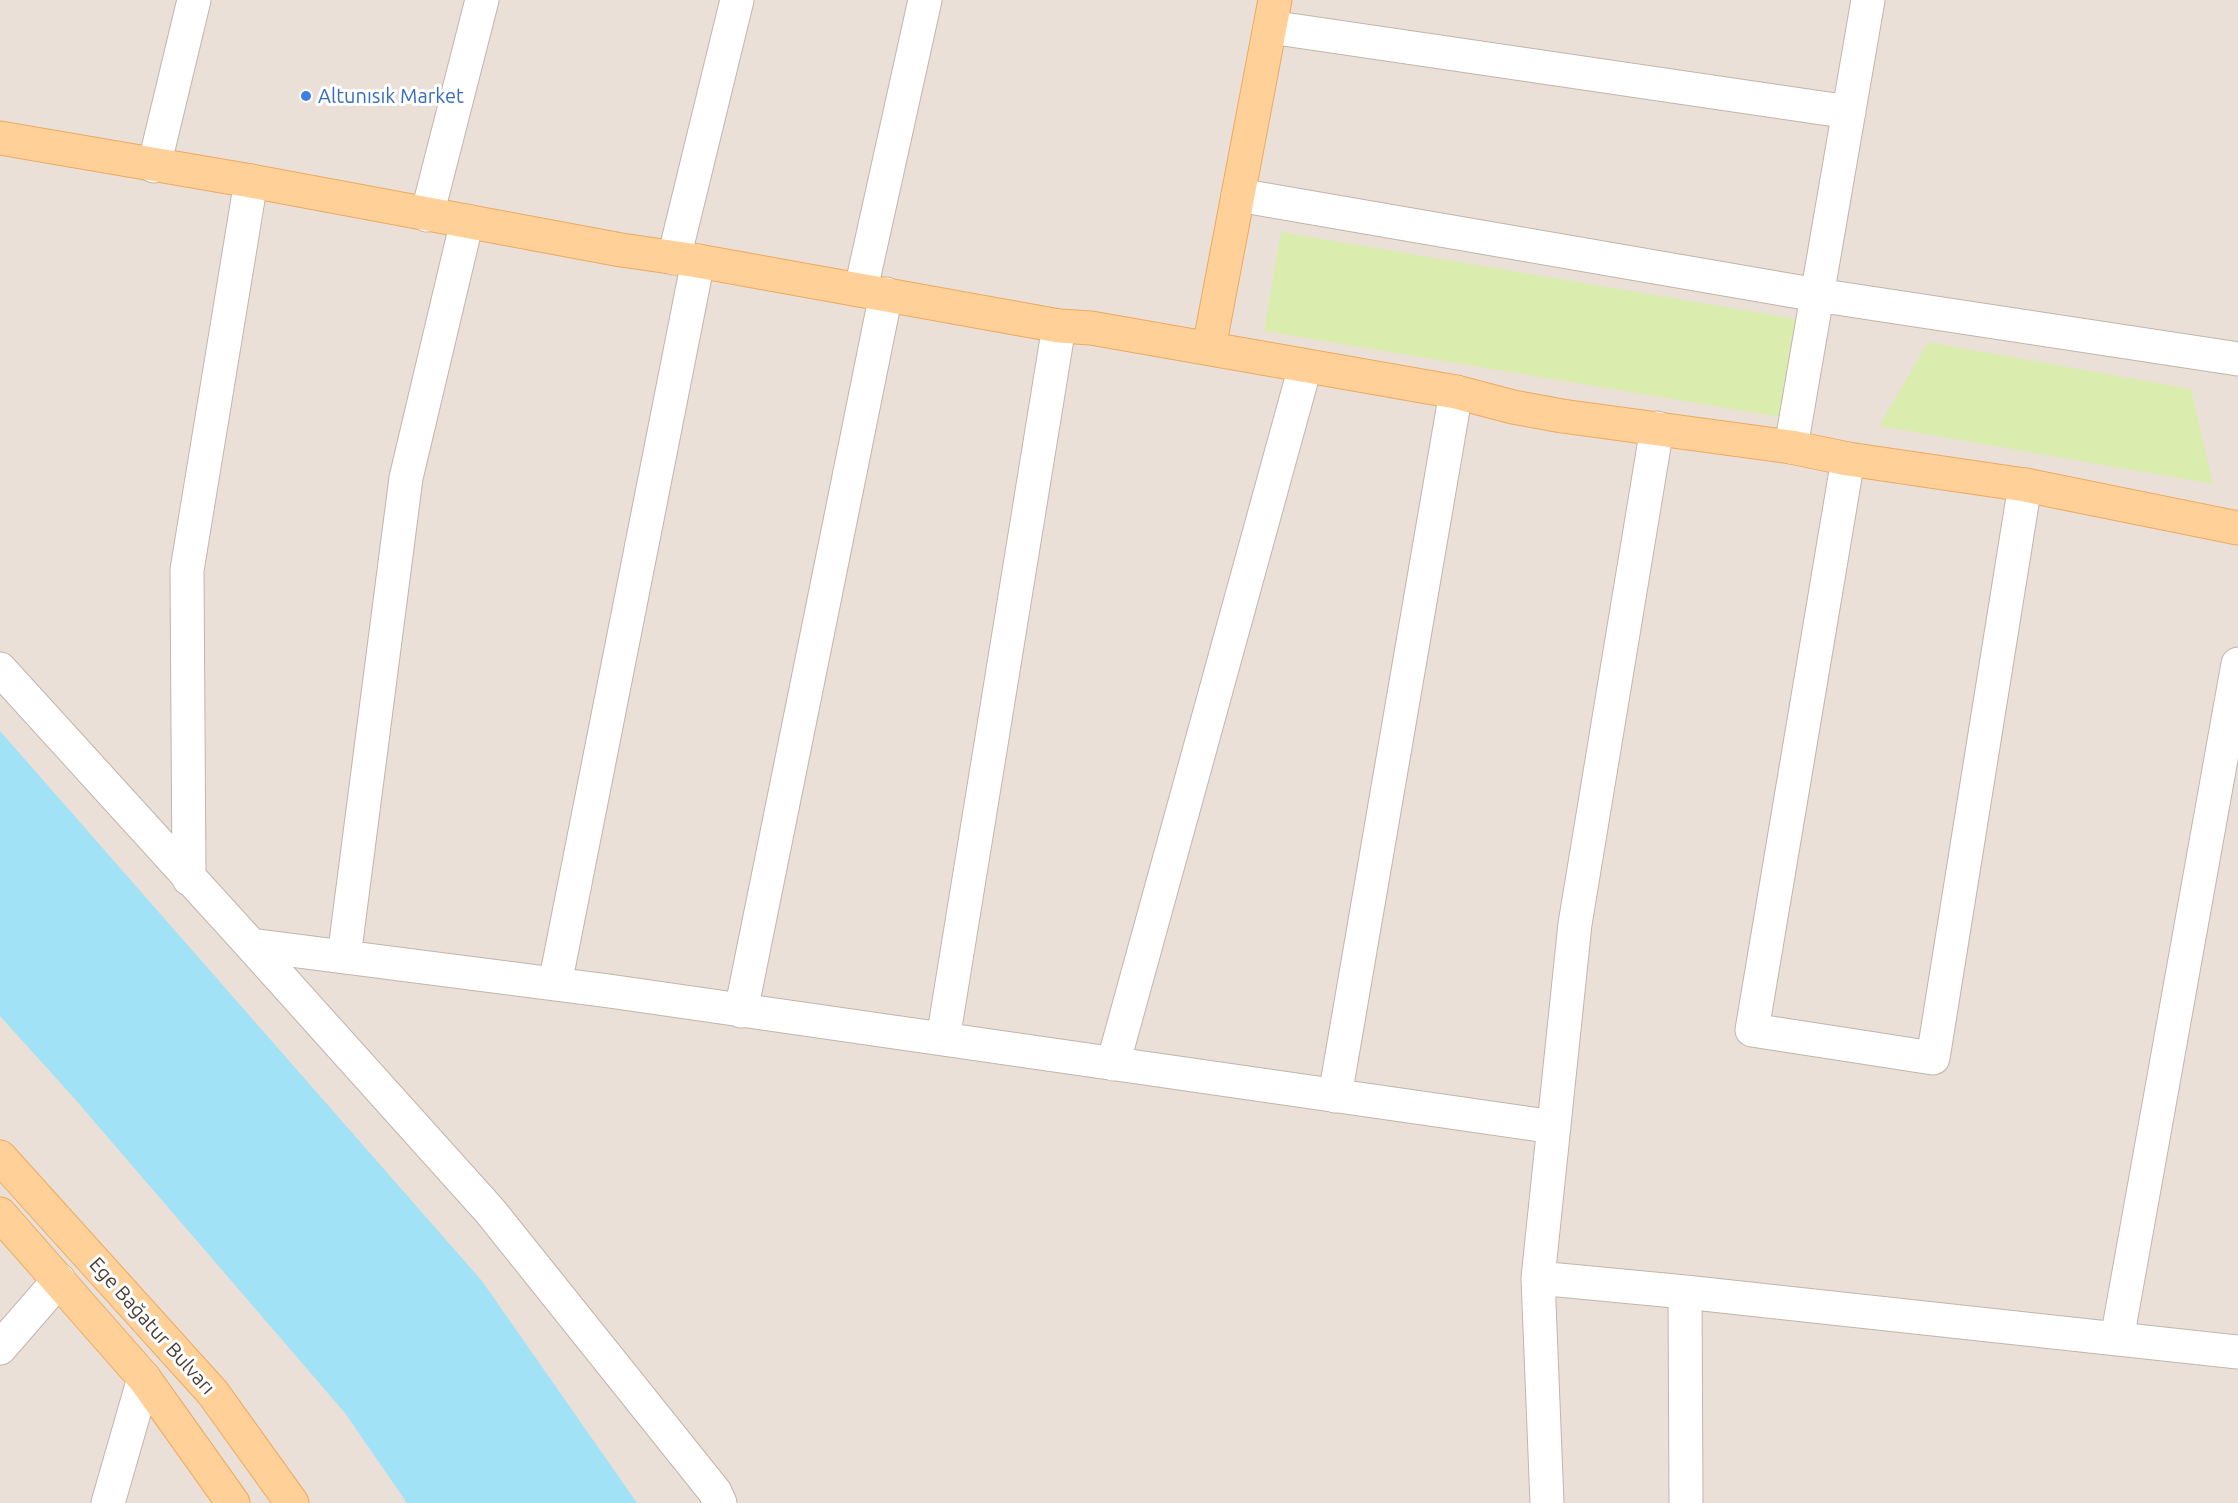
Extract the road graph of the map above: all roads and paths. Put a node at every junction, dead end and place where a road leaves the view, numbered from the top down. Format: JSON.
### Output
{"nodes":[{"id":1,"x":194,"y":0,"type":"edge"},
{"id":2,"x":482,"y":0,"type":"edge"},
{"id":3,"x":737,"y":0,"type":"edge"},
{"id":4,"x":926,"y":0,"type":"edge"},
{"id":5,"x":1868,"y":0,"type":"edge"},
{"id":6,"x":1273,"y":13,"type":"edge"},
{"id":7,"x":1849,"y":112,"type":"junction"},
{"id":8,"x":0,"y":138,"type":"edge"},
{"id":9,"x":154,"y":165,"type":"junction"},
{"id":10,"x":251,"y":181,"type":"junction"},
{"id":11,"x":1238,"y":195,"type":"junction"},
{"id":12,"x":428,"y":215,"type":"junction"},
{"id":13,"x":467,"y":221,"type":"junction"},
{"id":14,"x":686,"y":260,"type":"junction"},
{"id":15,"x":874,"y":292,"type":"junction"},
{"id":16,"x":1817,"y":295,"type":"junction"},
{"id":17,"x":1059,"y":326,"type":"junction"},
{"id":18,"x":1209,"y":348,"type":"junction"},
{"id":19,"x":2238,"y":359,"type":"edge"},
{"id":20,"x":1305,"y":367,"type":"junction"},
{"id":21,"x":1456,"y":392,"type":"junction"},
{"id":22,"x":1657,"y":428,"type":"junction"},
{"id":23,"x":1791,"y":447,"type":"junction"},
{"id":24,"x":1848,"y":459,"type":"junction"},
{"id":25,"x":2025,"y":485,"type":"junction"},
{"id":26,"x":2238,"y":528,"type":"edge"},
{"id":27,"x":2238,"y":664,"type":"edge"},
{"id":28,"x":0,"y":669,"type":"edge"},
{"id":29,"x":189,"y":879,"type":"junction"},
{"id":30,"x":251,"y":945,"type":"junction"},
{"id":31,"x":344,"y":957,"type":"junction"},
{"id":32,"x":555,"y":984,"type":"junction"},
{"id":33,"x":741,"y":1011,"type":"junction"},
{"id":34,"x":943,"y":1039,"type":"junction"},
{"id":35,"x":1113,"y":1064,"type":"junction"},
{"id":36,"x":1335,"y":1096,"type":"junction"},
{"id":37,"x":1554,"y":1127,"type":"junction"},
{"id":38,"x":0,"y":1157,"type":"edge"},
{"id":39,"x":0,"y":1214,"type":"edge"},
{"id":40,"x":1538,"y":1278,"type":"junction"},
{"id":41,"x":59,"y":1280,"type":"junction"},
{"id":42,"x":1685,"y":1292,"type":"junction"},
{"id":43,"x":2117,"y":1339,"type":"junction"},
{"id":44,"x":0,"y":1348,"type":"edge"},
{"id":45,"x":2238,"y":1352,"type":"edge"},
{"id":46,"x":144,"y":1378,"type":"junction"},
{"id":47,"x":1541,"y":1501,"type":"edge"},
{"id":48,"x":108,"y":1503,"type":"edge"},
{"id":49,"x":233,"y":1503,"type":"edge"},
{"id":50,"x":292,"y":1503,"type":"edge"},
{"id":51,"x":720,"y":1503,"type":"edge"},
{"id":52,"x":1686,"y":1503,"type":"edge"}],
"edges":[{"from":1,"to":9,"type":"street"},
{"from":2,"to":12,"type":"street"},
{"from":3,"to":14,"type":"street"},
{"from":4,"to":15,"type":"street"},
{"from":5,"to":7,"type":"street"},
{"from":6,"to":7,"type":"street"},
{"from":6,"to":11,"type":"main road"},
{"from":7,"to":16,"type":"street"},
{"from":8,"to":9,"type":"main road"},
{"from":9,"to":10,"type":"main road"},
{"from":10,"to":12,"type":"main road"},
{"from":10,"to":29,"type":"street"},
{"from":11,"to":16,"type":"street"},
{"from":11,"to":18,"type":"main road"},
{"from":12,"to":13,"type":"main road"},
{"from":13,"to":14,"type":"main road"},
{"from":13,"to":31,"type":"street"},
{"from":14,"to":15,"type":"main road"},
{"from":14,"to":32,"type":"street"},
{"from":15,"to":17,"type":"main road"},
{"from":15,"to":33,"type":"street"},
{"from":16,"to":19,"type":"street"},
{"from":16,"to":23,"type":"street"},
{"from":17,"to":18,"type":"main road"},
{"from":17,"to":34,"type":"street"},
{"from":18,"to":20,"type":"main road"},
{"from":20,"to":21,"type":"main road"},
{"from":20,"to":35,"type":"street"},
{"from":21,"to":22,"type":"main road"},
{"from":21,"to":36,"type":"street"},
{"from":22,"to":23,"type":"main road"},
{"from":22,"to":37,"type":"street"},
{"from":23,"to":24,"type":"main road"},
{"from":24,"to":25,"type":"main road"},
{"from":24,"to":25,"type":"street"},
{"from":25,"to":26,"type":"main road"},
{"from":27,"to":43,"type":"street"},
{"from":28,"to":29,"type":"street"},
{"from":29,"to":30,"type":"street"},
{"from":30,"to":31,"type":"street"},
{"from":30,"to":51,"type":"street"},
{"from":31,"to":32,"type":"street"},
{"from":32,"to":33,"type":"street"},
{"from":33,"to":34,"type":"street"},
{"from":34,"to":35,"type":"street"},
{"from":35,"to":36,"type":"street"},
{"from":36,"to":37,"type":"street"},
{"from":37,"to":40,"type":"street"},
{"from":38,"to":50,"type":"main road","name":"Ege Bağatur Bulvarı"},
{"from":39,"to":41,"type":"main road","name":"Ege Bağatur Bulvarı"},
{"from":40,"to":42,"type":"street"},
{"from":40,"to":47,"type":"street"},
{"from":41,"to":44,"type":"street"},
{"from":41,"to":46,"type":"main road","name":"Ege Bağatur Bulvarı"},
{"from":42,"to":43,"type":"street"},
{"from":42,"to":52,"type":"street"},
{"from":43,"to":45,"type":"street"},
{"from":46,"to":48,"type":"street"},
{"from":46,"to":49,"type":"main road","name":"Ege Bağatur Bulvarı"}]}
